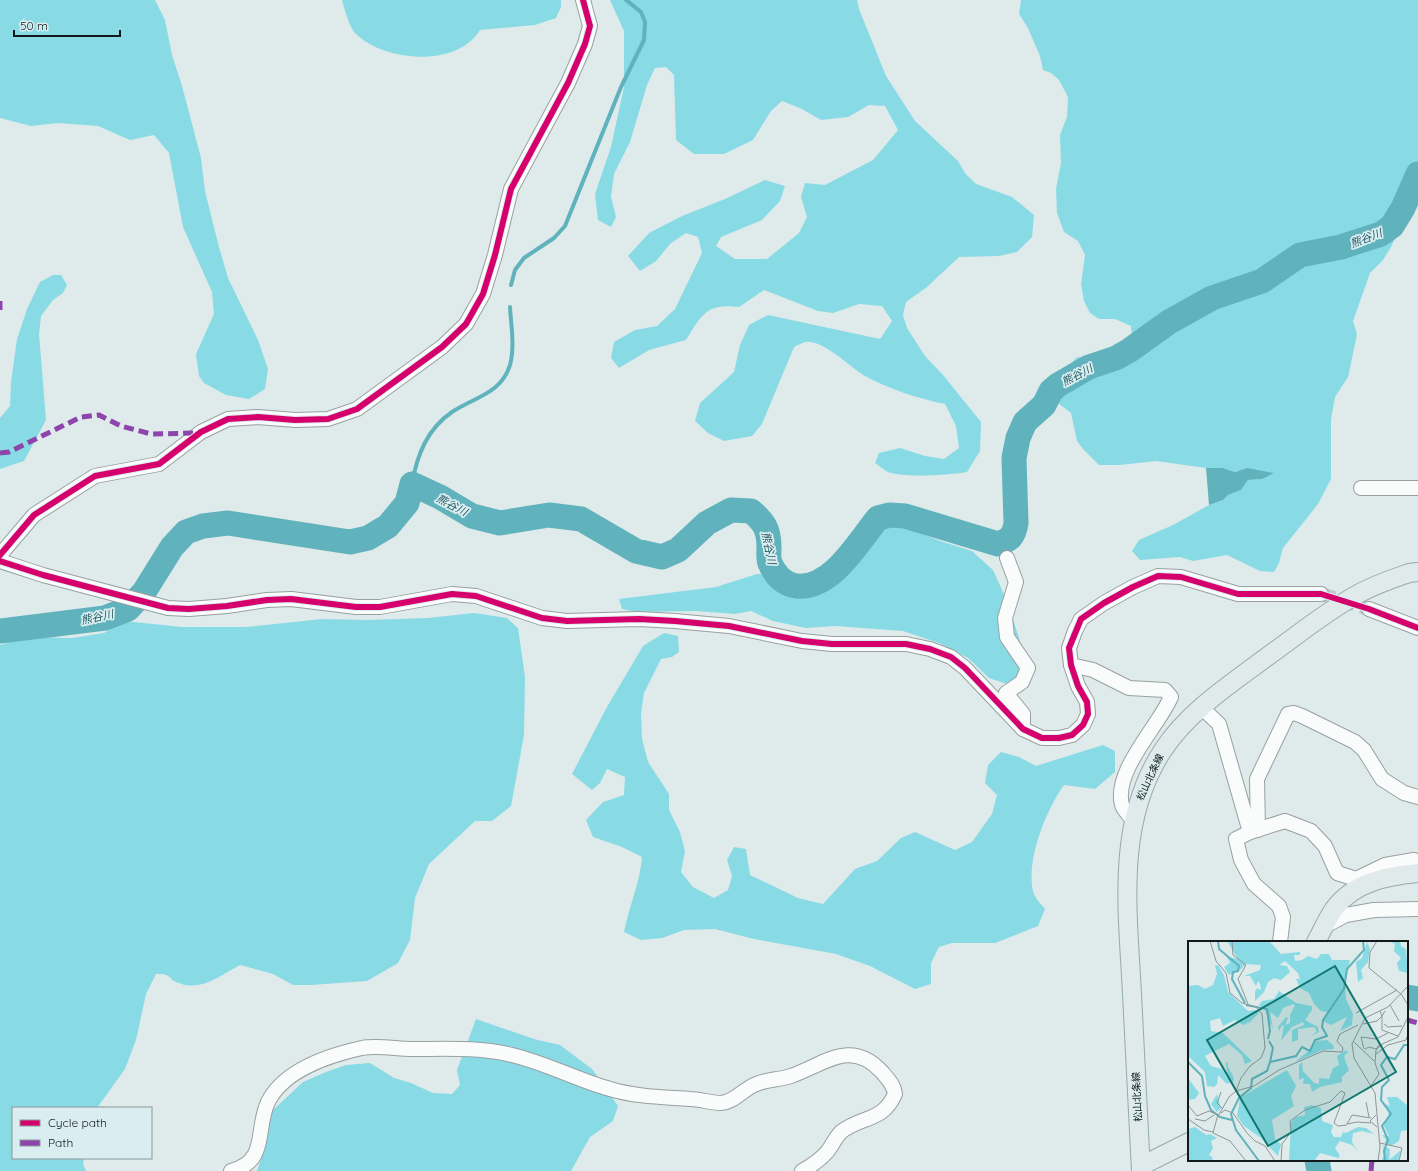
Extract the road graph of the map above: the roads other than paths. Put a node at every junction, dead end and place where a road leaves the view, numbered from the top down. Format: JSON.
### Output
{"nodes":[{"id":1,"x":583,"y":0,"type":"edge"},
{"id":2,"x":1361,"y":488,"type":"dead end"},
{"id":3,"x":1418,"y":488,"type":"edge"},
{"id":4,"x":0,"y":555,"type":"edge"},
{"id":5,"x":1007,"y":558,"type":"dead end"},
{"id":6,"x":0,"y":561,"type":"edge"},
{"id":7,"x":1418,"y":572,"type":"edge"},
{"id":8,"x":1321,"y":594,"type":"tunnel mouth"},
{"id":9,"x":1370,"y":609,"type":"tunnel mouth"},
{"id":10,"x":1418,"y":628,"type":"edge"},
{"id":11,"x":1071,"y":665,"type":"junction"},
{"id":12,"x":1201,"y":707,"type":"junction"},
{"id":13,"x":1023,"y":729,"type":"junction"},
{"id":14,"x":1418,"y":797,"type":"edge"},
{"id":15,"x":1133,"y":820,"type":"junction"},
{"id":16,"x":1254,"y":831,"type":"junction"},
{"id":17,"x":1416,"y":866,"type":"edge"},
{"id":18,"x":1370,"y":877,"type":"junction"},
{"id":19,"x":1418,"y":909,"type":"edge"},
{"id":20,"x":1325,"y":926,"type":"junction"},
{"id":21,"x":1280,"y":941,"type":"edge"},
{"id":22,"x":1317,"y":941,"type":"edge"},
{"id":23,"x":1188,"y":1143,"type":"edge"},
{"id":24,"x":1141,"y":1168,"type":"edge"},
{"id":25,"x":232,"y":1171,"type":"edge"},
{"id":26,"x":802,"y":1171,"type":"edge"}],
"edges":[{"from":1,"to":4,"type":"street"},
{"from":2,"to":3,"type":"street"},
{"from":5,"to":13,"type":"street"},
{"from":6,"to":13,"type":"street"},
{"from":7,"to":12,"type":"main road","name":"松山北条線"},
{"from":8,"to":11,"type":"street"},
{"from":9,"to":10,"type":"street"},
{"from":11,"to":13,"type":"street"},
{"from":11,"to":15,"type":"street"},
{"from":12,"to":15,"type":"main road","name":"松山北条線"},
{"from":12,"to":16,"type":"street"},
{"from":14,"to":16,"type":"street"},
{"from":15,"to":24,"type":"main road","name":"松山北条線"},
{"from":16,"to":18,"type":"street"},
{"from":16,"to":21,"type":"street"},
{"from":17,"to":18,"type":"main road"},
{"from":18,"to":20,"type":"main road"},
{"from":19,"to":20,"type":"street"},
{"from":20,"to":22,"type":"main road"},
{"from":23,"to":24,"type":"main road","name":"松山北条線"},
{"from":25,"to":26,"type":"street"}]}
